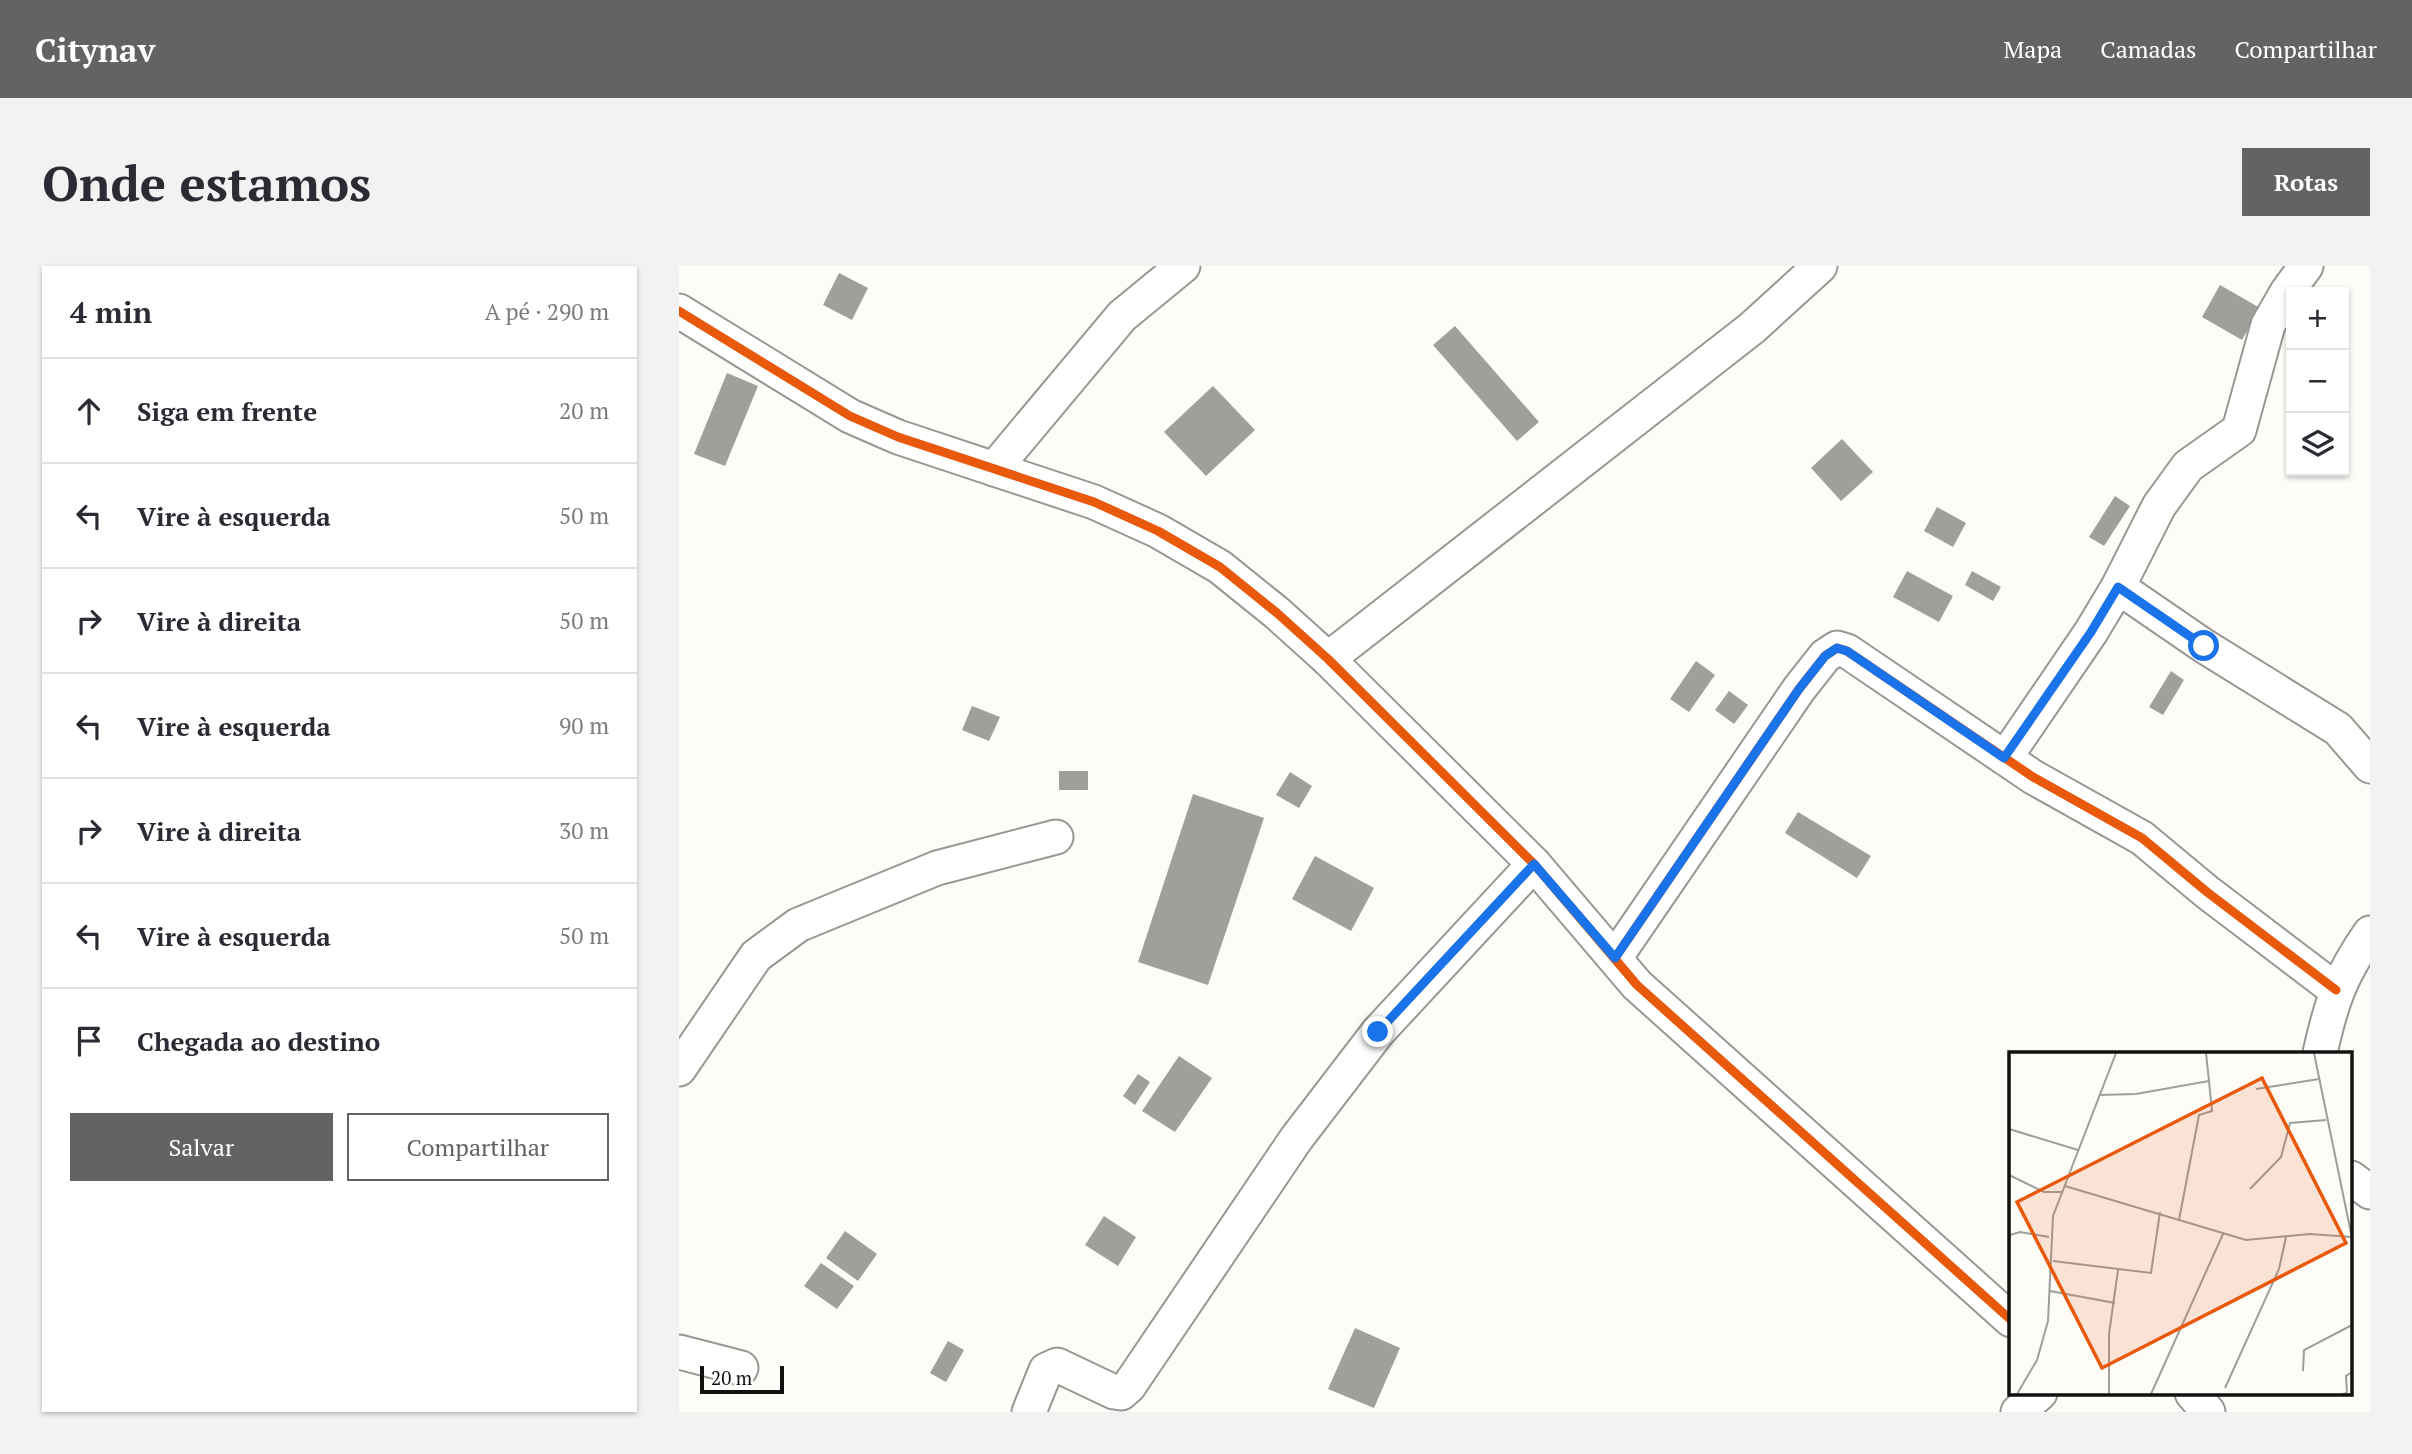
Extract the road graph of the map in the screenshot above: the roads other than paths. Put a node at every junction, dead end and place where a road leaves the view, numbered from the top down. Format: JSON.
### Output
{"nodes":[{"id":1,"x":1183,"y":266,"type":"edge"},
{"id":2,"x":1819,"y":266,"type":"edge"},
{"id":3,"x":2307,"y":266,"type":"edge"},
{"id":4,"x":679,"y":311,"type":"edge"},
{"id":5,"x":994,"y":469,"type":"junction"},
{"id":6,"x":2118,"y":587,"type":"junction"},
{"id":7,"x":1328,"y":659,"type":"junction"},
{"id":8,"x":2004,"y":758,"type":"junction"},
{"id":9,"x":2370,"y":766,"type":"edge"},
{"id":10,"x":1056,"y":837,"type":"dead end"},
{"id":11,"x":1534,"y":864,"type":"junction"},
{"id":12,"x":2370,"y":933,"type":"edge"},
{"id":13,"x":1615,"y":958,"type":"junction"},
{"id":14,"x":2336,"y":990,"type":"junction"},
{"id":15,"x":2321,"y":1052,"type":"edge"},
{"id":16,"x":679,"y":1069,"type":"edge"},
{"id":17,"x":2353,"y":1179,"type":"edge"},
{"id":18,"x":2370,"y":1192,"type":"edge"},
{"id":19,"x":2009,"y":1318,"type":"edge"},
{"id":20,"x":679,"y":1352,"type":"edge"},
{"id":21,"x":741,"y":1368,"type":"dead end"},
{"id":22,"x":2038,"y":1394,"type":"edge"},
{"id":23,"x":2193,"y":1394,"type":"edge"},
{"id":24,"x":1029,"y":1412,"type":"edge"},
{"id":25,"x":2018,"y":1412,"type":"edge"},
{"id":26,"x":2208,"y":1412,"type":"edge"}],
"edges":[{"from":1,"to":5,"type":"street"},
{"from":2,"to":7,"type":"street"},
{"from":3,"to":6,"type":"street"},
{"from":4,"to":5,"type":"street"},
{"from":5,"to":7,"type":"street"},
{"from":6,"to":8,"type":"street"},
{"from":6,"to":9,"type":"street"},
{"from":7,"to":11,"type":"street"},
{"from":8,"to":13,"type":"street"},
{"from":8,"to":14,"type":"street"},
{"from":10,"to":16,"type":"street"},
{"from":11,"to":13,"type":"street"},
{"from":11,"to":24,"type":"street"},
{"from":12,"to":14,"type":"street"},
{"from":13,"to":19,"type":"street"},
{"from":14,"to":15,"type":"street"},
{"from":17,"to":18,"type":"street"},
{"from":20,"to":21,"type":"street"},
{"from":22,"to":25,"type":"street"},
{"from":23,"to":26,"type":"street"}]}
